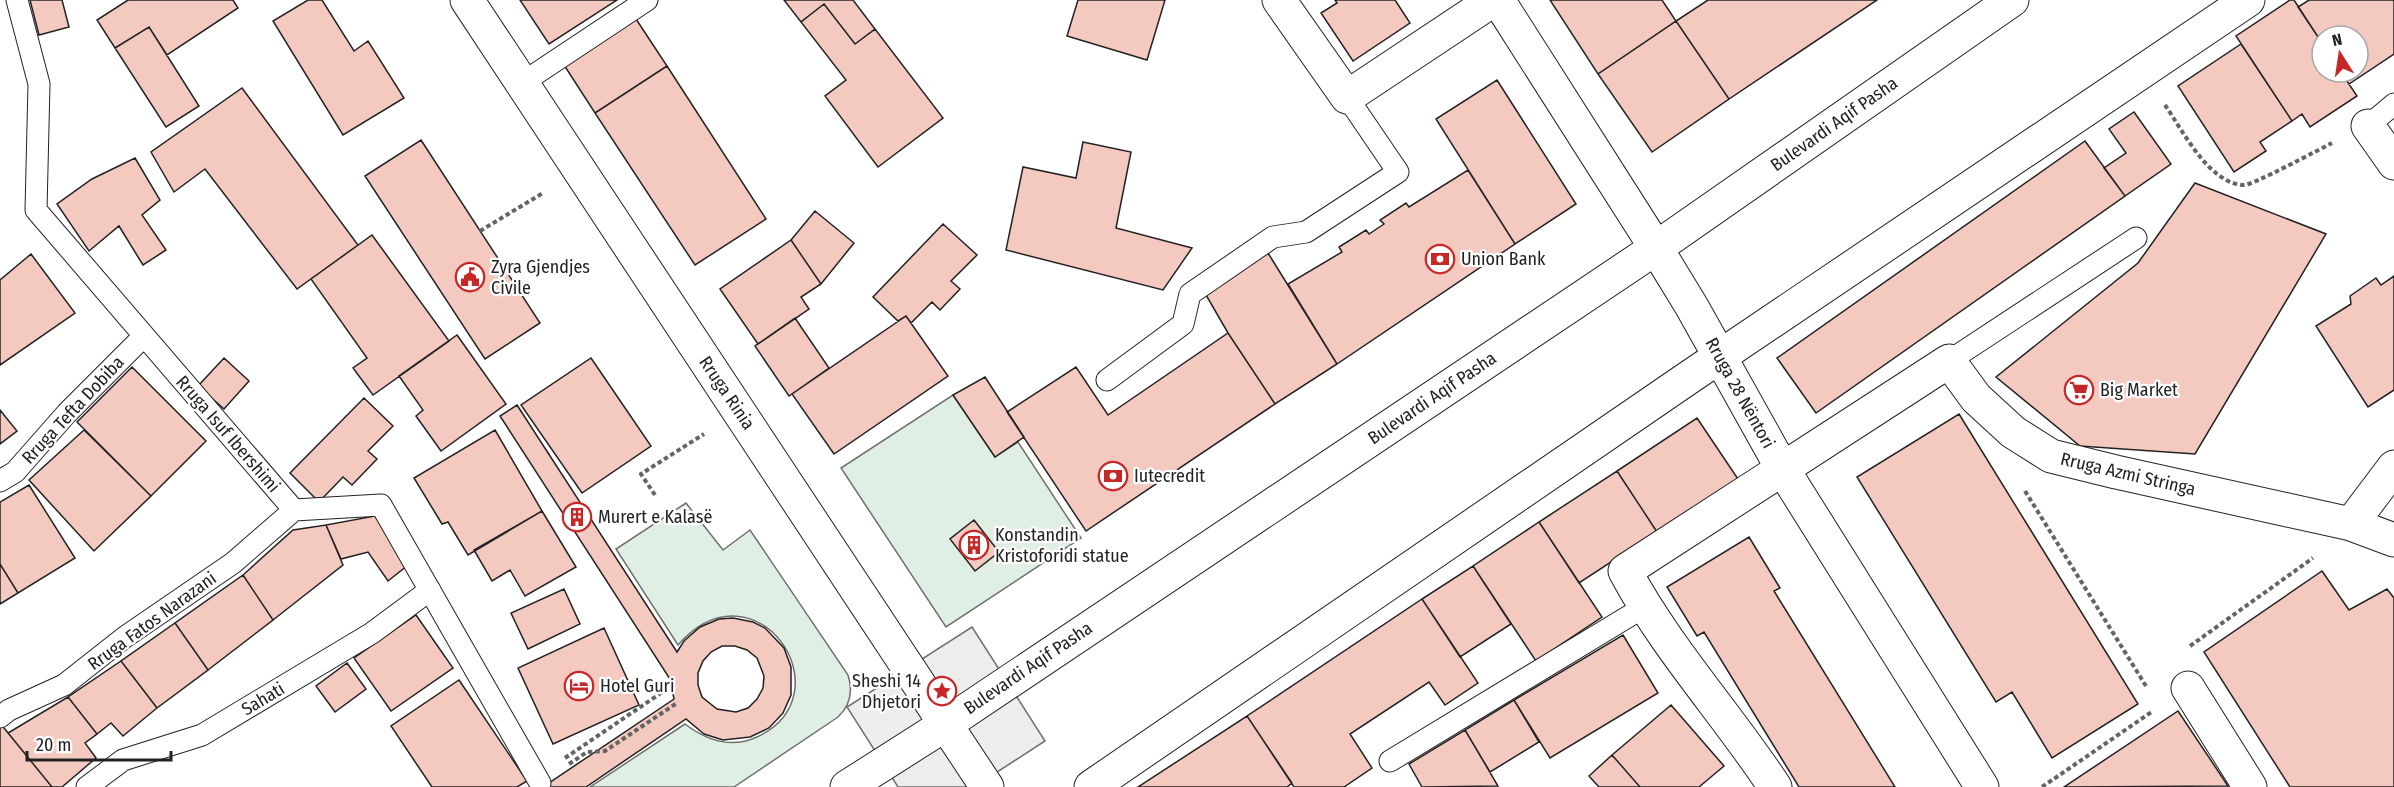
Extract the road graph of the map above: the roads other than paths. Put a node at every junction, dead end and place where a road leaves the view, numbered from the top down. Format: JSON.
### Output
{"nodes":[{"id":1,"x":17,"y":0,"type":"edge"},
{"id":2,"x":467,"y":0,"type":"edge"},
{"id":3,"x":647,"y":0,"type":"edge"},
{"id":4,"x":1279,"y":0,"type":"edge"},
{"id":5,"x":1492,"y":0,"type":"edge"},
{"id":6,"x":1498,"y":0,"type":"edge"},
{"id":7,"x":2012,"y":0,"type":"edge"},
{"id":8,"x":2248,"y":0,"type":"edge"},
{"id":9,"x":522,"y":82,"type":"junction"},
{"id":10,"x":1347,"y":97,"type":"junction"},
{"id":11,"x":2394,"y":104,"type":"edge"},
{"id":12,"x":2368,"y":126,"type":"joint"},
{"id":13,"x":2394,"y":163,"type":"edge"},
{"id":14,"x":2136,"y":238,"type":"dead end"},
{"id":15,"x":1656,"y":249,"type":"junction"},
{"id":16,"x":144,"y":336,"type":"junction"},
{"id":17,"x":1720,"y":357,"type":"junction"},
{"id":18,"x":1949,"y":361,"type":"junction"},
{"id":19,"x":1107,"y":380,"type":"dead end"},
{"id":20,"x":2394,"y":467,"type":"edge"},
{"id":21,"x":1782,"y":468,"type":"junction"},
{"id":22,"x":0,"y":481,"type":"edge"},
{"id":23,"x":294,"y":510,"type":"junction"},
{"id":24,"x":2343,"y":523,"type":"junction"},
{"id":25,"x":2394,"y":540,"type":"edge"},
{"id":26,"x":430,"y":590,"type":"junction"},
{"id":27,"x":1644,"y":607,"type":"junction"},
{"id":28,"x":2188,"y":688,"type":"road end"},
{"id":29,"x":0,"y":717,"type":"edge"},
{"id":30,"x":946,"y":723,"type":"junction"},
{"id":31,"x":1390,"y":761,"type":"dead end"},
{"id":32,"x":540,"y":783,"type":"road end"},
{"id":33,"x":87,"y":787,"type":"edge"},
{"id":34,"x":847,"y":787,"type":"edge"},
{"id":35,"x":987,"y":787,"type":"edge"},
{"id":36,"x":1091,"y":787,"type":"edge"},
{"id":37,"x":1775,"y":787,"type":"edge"},
{"id":38,"x":1982,"y":787,"type":"edge"},
{"id":39,"x":2250,"y":787,"type":"edge"}],
"edges":[{"from":1,"to":16,"type":"lane","name":"Rruga Isuf Ibershimi"},
{"from":2,"to":9,"type":"main road","name":"Rruga Rinia"},
{"from":3,"to":9,"type":"lane"},
{"from":4,"to":10,"type":"main road"},
{"from":5,"to":10,"type":"main road"},
{"from":6,"to":15,"type":"main road","name":"Rruga 28 Nëntori"},
{"from":7,"to":15,"type":"main road","name":"Bulevardi Aqif Pasha"},
{"from":8,"to":17,"type":"main road"},
{"from":9,"to":30,"type":"main road","name":"Rruga Rinia"},
{"from":10,"to":19,"type":"lane"},
{"from":11,"to":12,"type":"lane"},
{"from":12,"to":13,"type":"main road"},
{"from":14,"to":18,"type":"lane"},
{"from":15,"to":17,"type":"main road","name":"Rruga 28 Nëntori"},
{"from":15,"to":30,"type":"main road","name":"Bulevardi Aqif Pasha"},
{"from":16,"to":22,"type":"lane","name":"Rruga Tefta Dobiba"},
{"from":16,"to":23,"type":"lane","name":"Rruga Isuf Ibershimi"},
{"from":17,"to":21,"type":"main road","name":"Rruga 28 Nëntori"},
{"from":17,"to":36,"type":"main road"},
{"from":18,"to":21,"type":"main road"},
{"from":18,"to":24,"type":"main road","name":"Rruga Azmi Stringa"},
{"from":20,"to":24,"type":"main road"},
{"from":21,"to":27,"type":"main road"},
{"from":21,"to":38,"type":"main road","name":"Rruga 28 Nëntori"},
{"from":23,"to":26,"type":"lane"},
{"from":23,"to":29,"type":"lane","name":"Rruga Fatos Narazani"},
{"from":24,"to":25,"type":"main road","name":"Rruga Azmi Stringa"},
{"from":26,"to":32,"type":"lane"},
{"from":26,"to":33,"type":"lane","name":"Sahati"},
{"from":27,"to":31,"type":"lane"},
{"from":27,"to":37,"type":"main road"},
{"from":28,"to":39,"type":"main road"},
{"from":30,"to":34,"type":"main road","name":"Bulevardi Aqif Pasha"},
{"from":30,"to":35,"type":"main road","name":"Rruga Rinia"}]}
